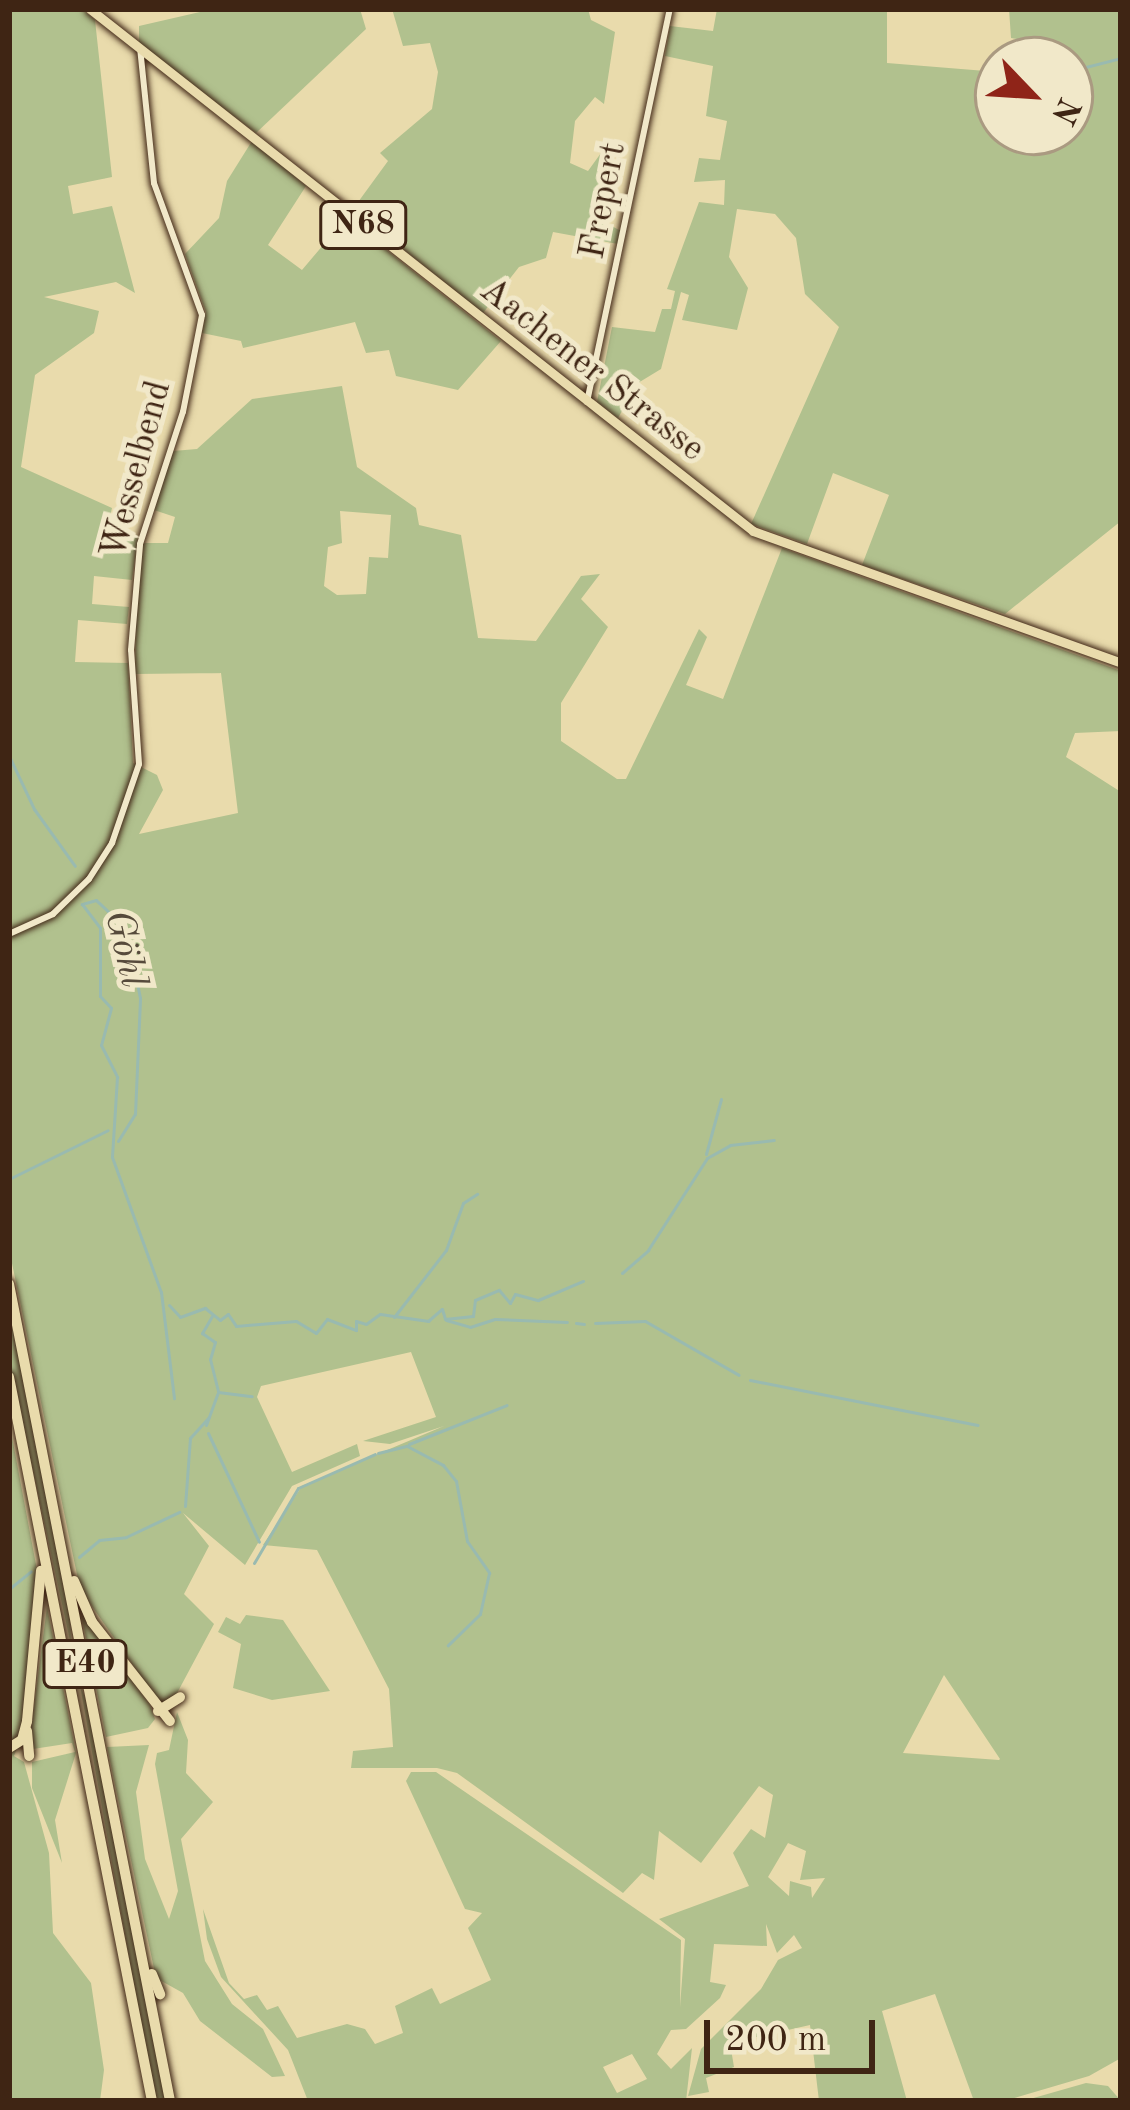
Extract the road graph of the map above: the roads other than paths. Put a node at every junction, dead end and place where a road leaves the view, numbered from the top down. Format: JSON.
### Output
{"nodes":[{"id":1,"x":90,"y":9,"type":"edge"},
{"id":2,"x":670,"y":9,"type":"edge"},
{"id":3,"x":140,"y":48,"type":"junction"},
{"id":4,"x":587,"y":401,"type":"junction"},
{"id":5,"x":1121,"y":663,"type":"edge"},
{"id":6,"x":9,"y":934,"type":"edge"},
{"id":7,"x":9,"y":1284,"type":"edge"},
{"id":8,"x":9,"y":1377,"type":"edge"},
{"id":9,"x":42,"y":1544,"type":"junction"},
{"id":10,"x":64,"y":1562,"type":"junction"},
{"id":11,"x":180,"y":1697,"type":"dead end"},
{"id":12,"x":158,"y":1711,"type":"junction"},
{"id":13,"x":27,"y":1721,"type":"junction"},
{"id":14,"x":170,"y":1721,"type":"dead end"},
{"id":15,"x":79,"y":1737,"type":"junction"},
{"id":16,"x":9,"y":1748,"type":"edge"},
{"id":17,"x":29,"y":1756,"type":"dead end"},
{"id":18,"x":78,"y":1774,"type":"dead end"},
{"id":19,"x":142,"y":1955,"type":"junction"},
{"id":20,"x":160,"y":1994,"type":"dead end"},
{"id":21,"x":148,"y":2101,"type":"edge"},
{"id":22,"x":170,"y":2101,"type":"edge"}],
"edges":[{"from":1,"to":3,"type":"main road","name":"Aachener Strasse","number":"N68"},
{"from":2,"to":4,"type":"street","name":"Frepert"},
{"from":3,"to":4,"type":"main road","name":"Aachener Strasse","number":"N68"},
{"from":3,"to":6,"type":"street","name":"Wesselbend"},
{"from":4,"to":5,"type":"main road","name":"Aachener Strasse","number":"N68"},
{"from":7,"to":10,"type":"highway","number":"E40"},
{"from":8,"to":9,"type":"highway","number":"E40"},
{"from":9,"to":13,"type":"highway"},
{"from":9,"to":15,"type":"highway","number":"E40"},
{"from":10,"to":12,"type":"highway"},
{"from":10,"to":19,"type":"highway","number":"E40"},
{"from":11,"to":12,"type":"highway"},
{"from":12,"to":14,"type":"highway"},
{"from":13,"to":16,"type":"highway"},
{"from":13,"to":17,"type":"highway"},
{"from":15,"to":18,"type":"highway"},
{"from":15,"to":21,"type":"highway","number":"E40"},
{"from":19,"to":20,"type":"highway"},
{"from":19,"to":22,"type":"highway","number":"E40"}]}
